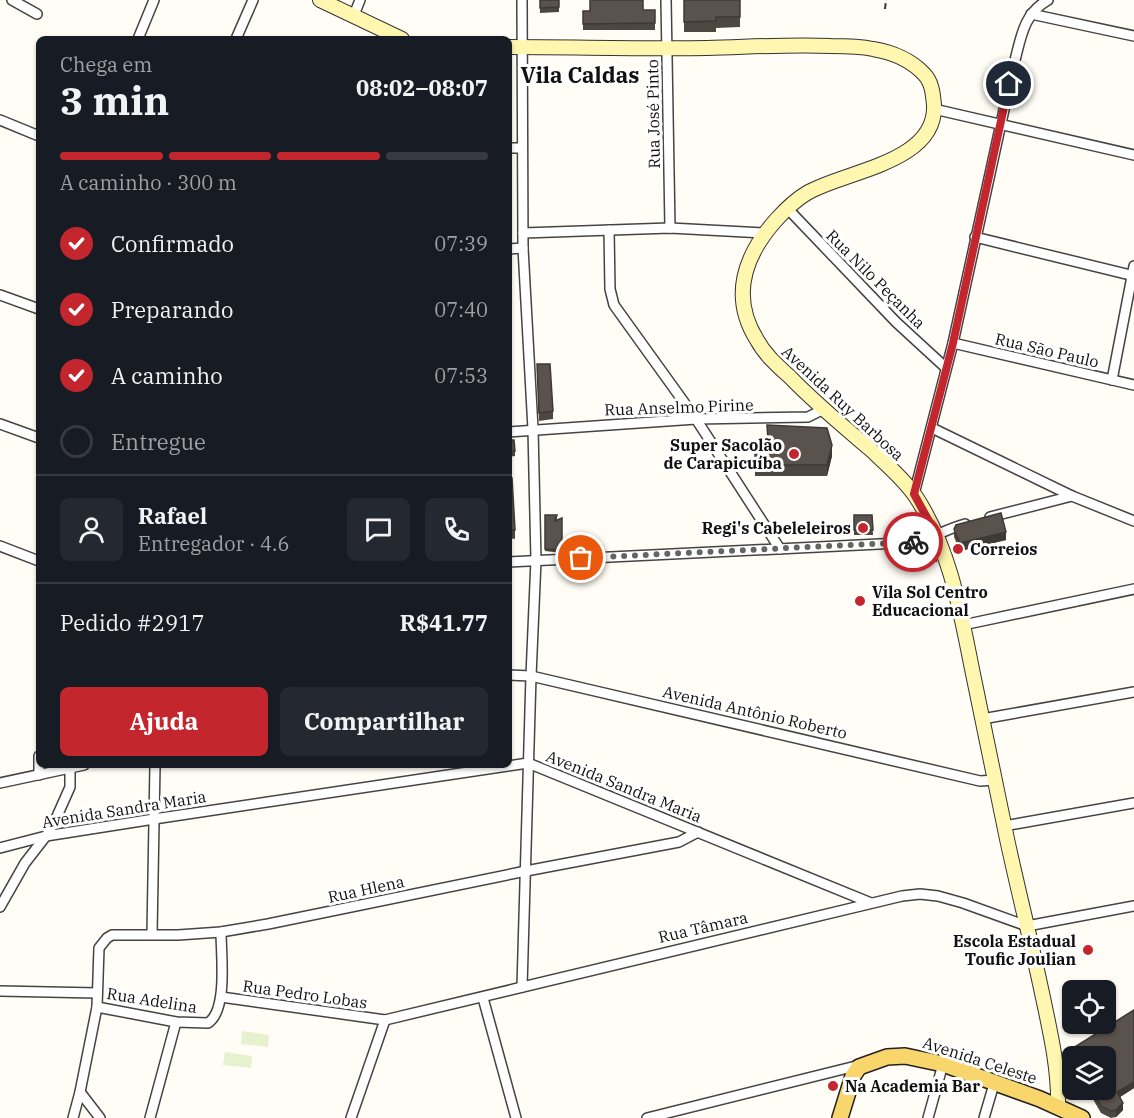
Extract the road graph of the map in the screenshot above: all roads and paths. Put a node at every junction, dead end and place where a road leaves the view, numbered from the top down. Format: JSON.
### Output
{"nodes":[{"id":1,"x":12,"y":0,"type":"edge"},
{"id":2,"x":154,"y":0,"type":"edge"},
{"id":3,"x":253,"y":0,"type":"edge"},
{"id":4,"x":320,"y":0,"type":"edge"},
{"id":5,"x":360,"y":0,"type":"edge"},
{"id":6,"x":522,"y":0,"type":"edge"},
{"id":7,"x":666,"y":0,"type":"edge"},
{"id":8,"x":886,"y":0,"type":"edge"},
{"id":9,"x":1048,"y":0,"type":"edge"},
{"id":10,"x":1033,"y":7,"type":"edge"},
{"id":11,"x":885,"y":9,"type":"dead end"},
{"id":12,"x":37,"y":14,"type":"dead end"},
{"id":13,"x":354,"y":15,"type":"junction"},
{"id":14,"x":139,"y":36,"type":"edge"},
{"id":15,"x":237,"y":36,"type":"edge"},
{"id":16,"x":396,"y":36,"type":"edge"},
{"id":17,"x":1134,"y":36,"type":"edge"},
{"id":18,"x":516,"y":47,"type":"edge"},
{"id":19,"x":667,"y":48,"type":"junction"},
{"id":20,"x":934,"y":109,"type":"junction"},
{"id":21,"x":0,"y":120,"type":"edge"},
{"id":22,"x":1000,"y":125,"type":"junction"},
{"id":23,"x":36,"y":135,"type":"edge"},
{"id":24,"x":512,"y":148,"type":"edge"},
{"id":25,"x":522,"y":148,"type":"junction"},
{"id":26,"x":1134,"y":155,"type":"edge"},
{"id":27,"x":787,"y":208,"type":"junction"},
{"id":28,"x":670,"y":228,"type":"junction"},
{"id":29,"x":609,"y":230,"type":"junction"},
{"id":30,"x":523,"y":233,"type":"junction"},
{"id":31,"x":764,"y":233,"type":"junction"},
{"id":32,"x":975,"y":237,"type":"junction"},
{"id":33,"x":524,"y":248,"type":"junction"},
{"id":34,"x":512,"y":249,"type":"edge"},
{"id":35,"x":1133,"y":272,"type":"edge"},
{"id":36,"x":0,"y":295,"type":"edge"},
{"id":37,"x":36,"y":308,"type":"edge"},
{"id":38,"x":953,"y":343,"type":"junction"},
{"id":39,"x":946,"y":368,"type":"junction"},
{"id":40,"x":1112,"y":380,"type":"junction"},
{"id":41,"x":1134,"y":385,"type":"edge"},
{"id":42,"x":824,"y":409,"type":"junction"},
{"id":43,"x":696,"y":419,"type":"junction"},
{"id":44,"x":0,"y":424,"type":"edge"},
{"id":45,"x":932,"y":428,"type":"junction"},
{"id":46,"x":533,"y":429,"type":"junction"},
{"id":47,"x":512,"y":432,"type":"edge"},
{"id":48,"x":36,"y":437,"type":"edge"},
{"id":49,"x":914,"y":494,"type":"junction"},
{"id":50,"x":1072,"y":496,"type":"junction"},
{"id":51,"x":983,"y":519,"type":"edge"},
{"id":52,"x":1134,"y":520,"type":"edge"},
{"id":53,"x":971,"y":522,"type":"edge"},
{"id":54,"x":937,"y":536,"type":"junction"},
{"id":55,"x":0,"y":546,"type":"edge"},
{"id":56,"x":780,"y":549,"type":"junction"},
{"id":57,"x":36,"y":560,"type":"edge"},
{"id":58,"x":537,"y":560,"type":"junction"},
{"id":59,"x":512,"y":562,"type":"edge"},
{"id":60,"x":1134,"y":589,"type":"edge"},
{"id":61,"x":963,"y":625,"type":"junction"},
{"id":62,"x":512,"y":675,"type":"edge"},
{"id":63,"x":531,"y":676,"type":"junction"},
{"id":64,"x":1134,"y":692,"type":"edge"},
{"id":65,"x":982,"y":719,"type":"junction"},
{"id":66,"x":528,"y":763,"type":"junction"},
{"id":67,"x":512,"y":765,"type":"edge"},
{"id":68,"x":39,"y":768,"type":"edge"},
{"id":69,"x":70,"y":768,"type":"joint"},
{"id":70,"x":155,"y":768,"type":"edge"},
{"id":71,"x":495,"y":768,"type":"edge"},
{"id":72,"x":39,"y":775,"type":"junction"},
{"id":73,"x":995,"y":780,"type":"junction"},
{"id":74,"x":0,"y":783,"type":"edge"},
{"id":75,"x":1134,"y":802,"type":"edge"},
{"id":76,"x":154,"y":819,"type":"junction"},
{"id":77,"x":1004,"y":826,"type":"junction"},
{"id":78,"x":698,"y":832,"type":"junction"},
{"id":79,"x":46,"y":836,"type":"junction"},
{"id":80,"x":0,"y":848,"type":"edge"},
{"id":81,"x":526,"y":871,"type":"junction"},
{"id":82,"x":871,"y":903,"type":"junction"},
{"id":83,"x":1134,"y":906,"type":"edge"},
{"id":84,"x":0,"y":907,"type":"edge"},
{"id":85,"x":1027,"y":926,"type":"junction"},
{"id":86,"x":221,"y":932,"type":"junction"},
{"id":87,"x":152,"y":934,"type":"junction"},
{"id":88,"x":522,"y":987,"type":"junction"},
{"id":89,"x":0,"y":991,"type":"edge"},
{"id":90,"x":97,"y":993,"type":"junction"},
{"id":91,"x":221,"y":997,"type":"junction"},
{"id":92,"x":483,"y":998,"type":"junction"},
{"id":93,"x":97,"y":1007,"type":"junction"},
{"id":94,"x":385,"y":1020,"type":"junction"},
{"id":95,"x":176,"y":1022,"type":"junction"},
{"id":96,"x":863,"y":1064,"type":"junction"},
{"id":97,"x":944,"y":1064,"type":"junction"},
{"id":98,"x":826,"y":1074,"type":"junction"},
{"id":99,"x":994,"y":1084,"type":"junction"},
{"id":100,"x":850,"y":1087,"type":"junction"},
{"id":101,"x":80,"y":1092,"type":"junction"},
{"id":102,"x":1059,"y":1113,"type":"edge"},
{"id":103,"x":675,"y":1114,"type":"edge"},
{"id":104,"x":73,"y":1118,"type":"edge"},
{"id":105,"x":100,"y":1118,"type":"edge"},
{"id":106,"x":150,"y":1118,"type":"edge"},
{"id":107,"x":351,"y":1118,"type":"edge"},
{"id":108,"x":516,"y":1118,"type":"edge"},
{"id":109,"x":647,"y":1118,"type":"edge"},
{"id":110,"x":840,"y":1118,"type":"edge"},
{"id":111,"x":928,"y":1118,"type":"edge"},
{"id":112,"x":984,"y":1118,"type":"edge"},
{"id":113,"x":1082,"y":1118,"type":"edge"}],
"edges":[{"from":1,"to":12,"type":"street"},
{"from":2,"to":14,"type":"street"},
{"from":3,"to":15,"type":"street"},
{"from":4,"to":13,"type":"street"},
{"from":5,"to":13,"type":"street"},
{"from":6,"to":18,"type":"street"},
{"from":7,"to":19,"type":"street","name":"Rua José Pinto"},
{"from":8,"to":11,"type":"path"},
{"from":9,"to":10,"type":"street"},
{"from":10,"to":17,"type":"street"},
{"from":10,"to":22,"type":"street"},
{"from":13,"to":16,"type":"street"},
{"from":18,"to":19,"type":"street"},
{"from":18,"to":25,"type":"street"},
{"from":19,"to":20,"type":"street"},
{"from":19,"to":28,"type":"street","name":"Rua José Pinto"},
{"from":20,"to":22,"type":"street"},
{"from":20,"to":27,"type":"street","name":"Avenida Ruy Barbosa"},
{"from":21,"to":23,"type":"street"},
{"from":22,"to":26,"type":"street"},
{"from":22,"to":32,"type":"street"},
{"from":24,"to":25,"type":"street"},
{"from":25,"to":30,"type":"street"},
{"from":27,"to":31,"type":"street","name":"Avenida Ruy Barbosa"},
{"from":27,"to":39,"type":"street","name":"Rua Nilo Peçanha"},
{"from":28,"to":29,"type":"street"},
{"from":28,"to":31,"type":"street"},
{"from":29,"to":30,"type":"street"},
{"from":29,"to":43,"type":"street"},
{"from":30,"to":33,"type":"street"},
{"from":31,"to":42,"type":"street","name":"Avenida Ruy Barbosa"},
{"from":32,"to":35,"type":"street"},
{"from":32,"to":38,"type":"street"},
{"from":33,"to":34,"type":"street"},
{"from":33,"to":46,"type":"street"},
{"from":35,"to":40,"type":"street"},
{"from":36,"to":37,"type":"street"},
{"from":38,"to":39,"type":"street"},
{"from":38,"to":40,"type":"street","name":"Rua São Paulo"},
{"from":39,"to":45,"type":"street"},
{"from":40,"to":41,"type":"street","name":"Rua São Paulo"},
{"from":42,"to":43,"type":"street","name":"Rua Anselmo Pirine"},
{"from":42,"to":49,"type":"street","name":"Avenida Ruy Barbosa"},
{"from":43,"to":46,"type":"street","name":"Rua Anselmo Pirine"},
{"from":43,"to":56,"type":"street"},
{"from":44,"to":48,"type":"street"},
{"from":45,"to":49,"type":"street"},
{"from":45,"to":50,"type":"street"},
{"from":46,"to":47,"type":"street","name":"Rua Anselmo Pirine"},
{"from":46,"to":58,"type":"street"},
{"from":49,"to":54,"type":"street","name":"Avenida Ruy Barbosa"},
{"from":50,"to":51,"type":"street"},
{"from":50,"to":52,"type":"street"},
{"from":53,"to":54,"type":"street"},
{"from":54,"to":56,"type":"street"},
{"from":54,"to":61,"type":"street","name":"Avenida Ruy Barbosa"},
{"from":55,"to":57,"type":"street"},
{"from":56,"to":58,"type":"street"},
{"from":58,"to":59,"type":"street"},
{"from":58,"to":63,"type":"street"},
{"from":60,"to":61,"type":"street"},
{"from":61,"to":65,"type":"street","name":"Avenida Ruy Barbosa"},
{"from":62,"to":63,"type":"street","name":"Avenida Antônio Roberto"},
{"from":63,"to":66,"type":"street"},
{"from":63,"to":73,"type":"street","name":"Avenida Antônio Roberto"},
{"from":64,"to":65,"type":"street"},
{"from":65,"to":73,"type":"street","name":"Avenida Ruy Barbosa"},
{"from":66,"to":67,"type":"street","name":"Avenida Sandra Maria"},
{"from":66,"to":78,"type":"street","name":"Avenida Sandra Maria"},
{"from":66,"to":81,"type":"street"},
{"from":68,"to":72,"type":"street"},
{"from":69,"to":72,"type":"street"},
{"from":69,"to":79,"type":"street"},
{"from":70,"to":76,"type":"street"},
{"from":71,"to":76,"type":"street","name":"Avenida Sandra Maria"},
{"from":72,"to":74,"type":"street"},
{"from":73,"to":77,"type":"street","name":"Avenida Ruy Barbosa"},
{"from":75,"to":77,"type":"street"},
{"from":76,"to":79,"type":"street","name":"Avenida Sandra Maria"},
{"from":76,"to":87,"type":"street"},
{"from":77,"to":85,"type":"street","name":"Avenida Ruy Barbosa"},
{"from":78,"to":81,"type":"street","name":"Rua Hlena"},
{"from":78,"to":82,"type":"street","name":"Avenida Sandra Maria"},
{"from":79,"to":80,"type":"street","name":"Avenida Sandra Maria"},
{"from":79,"to":84,"type":"street"},
{"from":81,"to":86,"type":"street","name":"Rua Hlena"},
{"from":81,"to":88,"type":"street"},
{"from":82,"to":85,"type":"street","name":"Rua Tâmara"},
{"from":82,"to":88,"type":"street","name":"Rua Tâmara"},
{"from":83,"to":85,"type":"street"},
{"from":85,"to":102,"type":"street","name":"Avenida Ruy Barbosa"},
{"from":86,"to":87,"type":"street","name":"Rua Hlena"},
{"from":86,"to":91,"type":"street"},
{"from":87,"to":90,"type":"street","name":"Rua Hlena"},
{"from":88,"to":92,"type":"street","name":"Rua Tâmara"},
{"from":89,"to":90,"type":"street"},
{"from":90,"to":93,"type":"street","name":"Rua Hlena"},
{"from":91,"to":94,"type":"street","name":"Rua Pedro Lobas"},
{"from":91,"to":95,"type":"street","name":"Rua Adelina"},
{"from":92,"to":94,"type":"street","name":"Rua Tâmara"},
{"from":92,"to":108,"type":"street"},
{"from":93,"to":95,"type":"street","name":"Rua Adelina"},
{"from":93,"to":101,"type":"street","name":"Rua Hlena"},
{"from":94,"to":107,"type":"street"},
{"from":95,"to":106,"type":"street"},
{"from":96,"to":97,"type":"main road","name":"Avenida Celeste"},
{"from":96,"to":98,"type":"street","name":"Avenida Celeste"},
{"from":96,"to":100,"type":"main road"},
{"from":97,"to":99,"type":"main road","name":"Avenida Celeste"},
{"from":97,"to":111,"type":"street"},
{"from":98,"to":100,"type":"street"},
{"from":98,"to":103,"type":"street","name":"Avenida Celeste"},
{"from":99,"to":102,"type":"main road","name":"Avenida Celeste"},
{"from":99,"to":112,"type":"street"},
{"from":100,"to":110,"type":"main road"},
{"from":101,"to":104,"type":"street","name":"Rua Hlena"},
{"from":101,"to":105,"type":"street"},
{"from":102,"to":113,"type":"main road","name":"Avenida Celeste"},
{"from":103,"to":109,"type":"street","name":"Avenida Celeste"}]}
